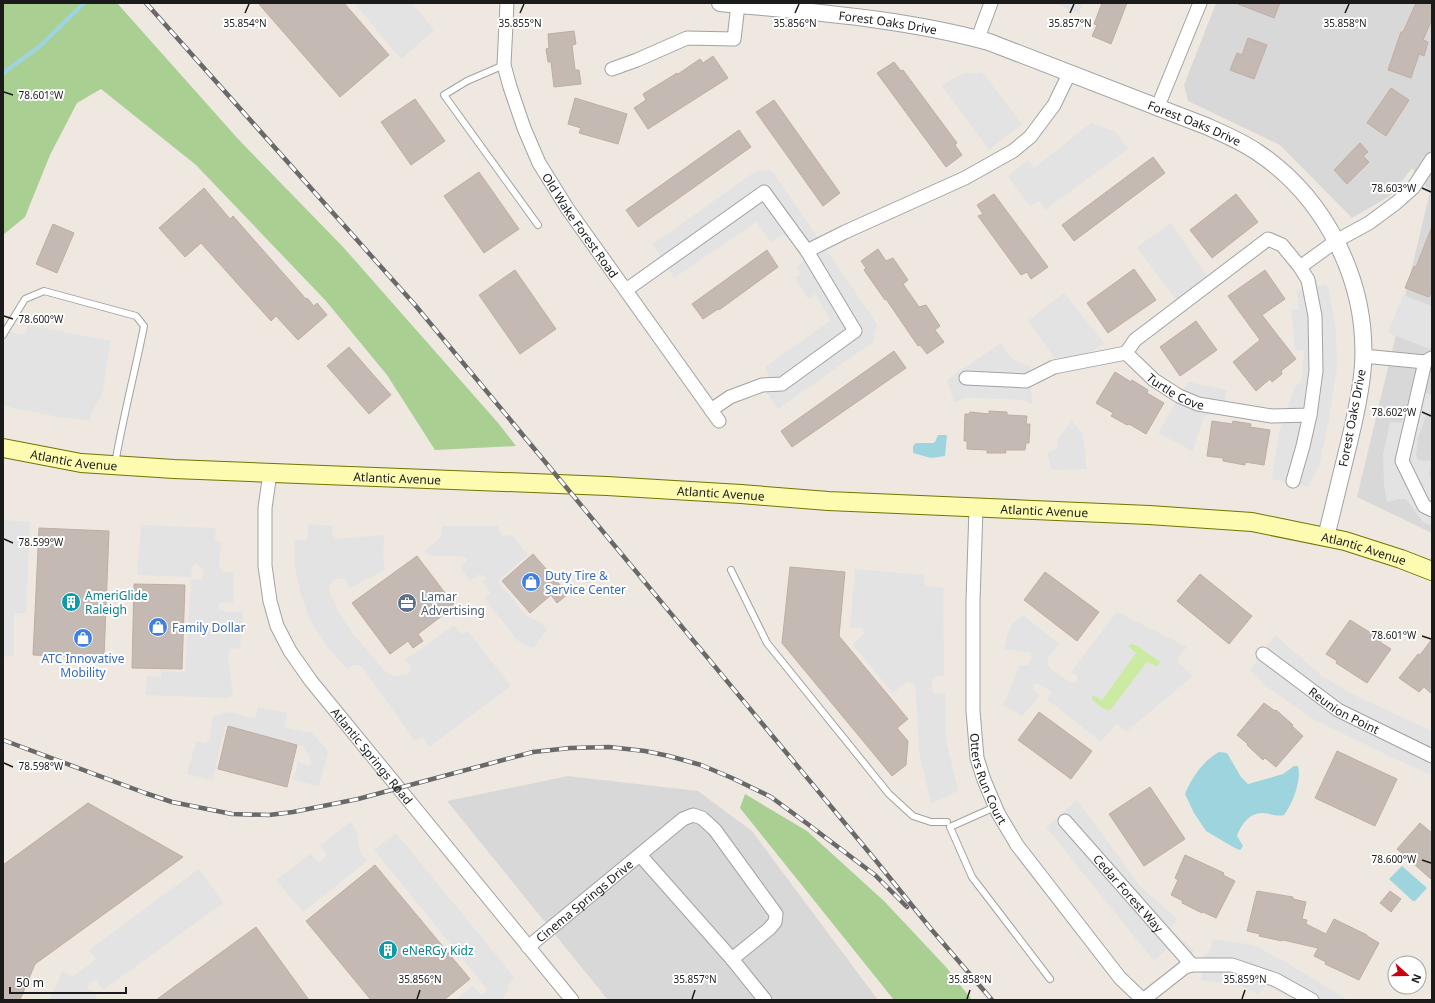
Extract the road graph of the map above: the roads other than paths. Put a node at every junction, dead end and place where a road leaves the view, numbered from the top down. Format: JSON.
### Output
{"nodes":[{"id":1,"x":507,"y":3,"type":"edge"},
{"id":2,"x":720,"y":3,"type":"edge"},
{"id":3,"x":991,"y":3,"type":"edge"},
{"id":4,"x":1200,"y":3,"type":"edge"},
{"id":5,"x":738,"y":5,"type":"junction"},
{"id":6,"x":804,"y":7,"type":"edge"},
{"id":7,"x":978,"y":38,"type":"junction"},
{"id":8,"x":504,"y":65,"type":"junction"},
{"id":9,"x":612,"y":69,"type":"dead end"},
{"id":10,"x":1070,"y":72,"type":"junction"},
{"id":11,"x":1158,"y":106,"type":"junction"},
{"id":12,"x":1432,"y":159,"type":"edge"},
{"id":13,"x":538,"y":225,"type":"dead end"},
{"id":14,"x":1336,"y":241,"type":"junction"},
{"id":15,"x":807,"y":251,"type":"junction"},
{"id":16,"x":1300,"y":267,"type":"junction"},
{"id":17,"x":626,"y":290,"type":"junction"},
{"id":18,"x":3,"y":335,"type":"edge"},
{"id":19,"x":1126,"y":353,"type":"junction"},
{"id":20,"x":1363,"y":356,"type":"junction"},
{"id":21,"x":1428,"y":360,"type":"edge"},
{"id":22,"x":966,"y":378,"type":"dead end"},
{"id":23,"x":711,"y":410,"type":"junction"},
{"id":24,"x":1310,"y":415,"type":"junction"},
{"id":25,"x":720,"y":421,"type":"dead end"},
{"id":26,"x":3,"y":448,"type":"edge"},
{"id":27,"x":115,"y":465,"type":"junction"},
{"id":28,"x":270,"y":473,"type":"junction"},
{"id":29,"x":1292,"y":481,"type":"dead end"},
{"id":30,"x":976,"y":508,"type":"junction"},
{"id":31,"x":1432,"y":510,"type":"edge"},
{"id":32,"x":1326,"y":536,"type":"junction"},
{"id":33,"x":731,"y":570,"type":"dead end"},
{"id":34,"x":1432,"y":571,"type":"edge"},
{"id":35,"x":1263,"y":654,"type":"dead end"},
{"id":36,"x":1432,"y":756,"type":"edge"},
{"id":37,"x":995,"y":807,"type":"junction"},
{"id":38,"x":1065,"y":821,"type":"dead end"},
{"id":39,"x":948,"y":822,"type":"dead end"},
{"id":40,"x":640,"y":855,"type":"junction"},
{"id":41,"x":528,"y":947,"type":"junction"},
{"id":42,"x":732,"y":959,"type":"junction"},
{"id":43,"x":1192,"y":965,"type":"junction"},
{"id":44,"x":1050,"y":979,"type":"dead end"},
{"id":45,"x":572,"y":1000,"type":"edge"},
{"id":46,"x":765,"y":1000,"type":"edge"},
{"id":47,"x":1143,"y":1000,"type":"edge"},
{"id":48,"x":1312,"y":1000,"type":"edge"}],
"edges":[{"from":1,"to":8,"type":"street","name":"Old Wake Forest Road"},
{"from":2,"to":5,"type":"street","name":"Forest Oaks Drive"},
{"from":3,"to":7,"type":"street"},
{"from":4,"to":11,"type":"street"},
{"from":5,"to":6,"type":"street","name":"Forest Oaks Drive"},
{"from":5,"to":9,"type":"street"},
{"from":6,"to":7,"type":"street","name":"Forest Oaks Drive"},
{"from":7,"to":10,"type":"street","name":"Forest Oaks Drive"},
{"from":8,"to":13,"type":"lane"},
{"from":8,"to":17,"type":"street","name":"Old Wake Forest Road"},
{"from":10,"to":11,"type":"street","name":"Forest Oaks Drive"},
{"from":10,"to":15,"type":"street"},
{"from":11,"to":14,"type":"street","name":"Forest Oaks Drive"},
{"from":12,"to":14,"type":"street"},
{"from":14,"to":16,"type":"street"},
{"from":14,"to":20,"type":"street","name":"Forest Oaks Drive"},
{"from":15,"to":17,"type":"street"},
{"from":15,"to":23,"type":"street"},
{"from":16,"to":19,"type":"street"},
{"from":16,"to":24,"type":"street"},
{"from":17,"to":23,"type":"street","name":"Old Wake Forest Road"},
{"from":18,"to":27,"type":"lane"},
{"from":19,"to":22,"type":"street"},
{"from":19,"to":24,"type":"street","name":"Turtle Cove"},
{"from":20,"to":21,"type":"street"},
{"from":20,"to":32,"type":"street","name":"Forest Oaks Drive"},
{"from":21,"to":31,"type":"street"},
{"from":23,"to":25,"type":"street","name":"Old Wake Forest Road"},
{"from":24,"to":29,"type":"street"},
{"from":26,"to":27,"type":"main road","name":"Atlantic Avenue"},
{"from":27,"to":28,"type":"main road","name":"Atlantic Avenue"},
{"from":28,"to":30,"type":"main road","name":"Atlantic Avenue"},
{"from":28,"to":41,"type":"street","name":"Atlantic Springs Road"},
{"from":30,"to":32,"type":"main road","name":"Atlantic Avenue"},
{"from":30,"to":37,"type":"street","name":"Otters Run Court"},
{"from":32,"to":34,"type":"main road","name":"Atlantic Avenue"},
{"from":33,"to":39,"type":"lane"},
{"from":35,"to":36,"type":"street","name":"Reunion Point"},
{"from":37,"to":44,"type":"lane"},
{"from":37,"to":47,"type":"street","name":"Otters Run Court"},
{"from":38,"to":43,"type":"street","name":"Cedar Forest Way"},
{"from":40,"to":41,"type":"street","name":"Cinema Springs Drive"},
{"from":40,"to":42,"type":"street","name":"Cinema Springs Drive"},
{"from":40,"to":42,"type":"street","name":"Cinema Springs Drive"},
{"from":41,"to":45,"type":"street","name":"Atlantic Springs Road"},
{"from":42,"to":46,"type":"street","name":"Cinema Springs Drive"},
{"from":43,"to":47,"type":"street"},
{"from":43,"to":48,"type":"street"}]}
